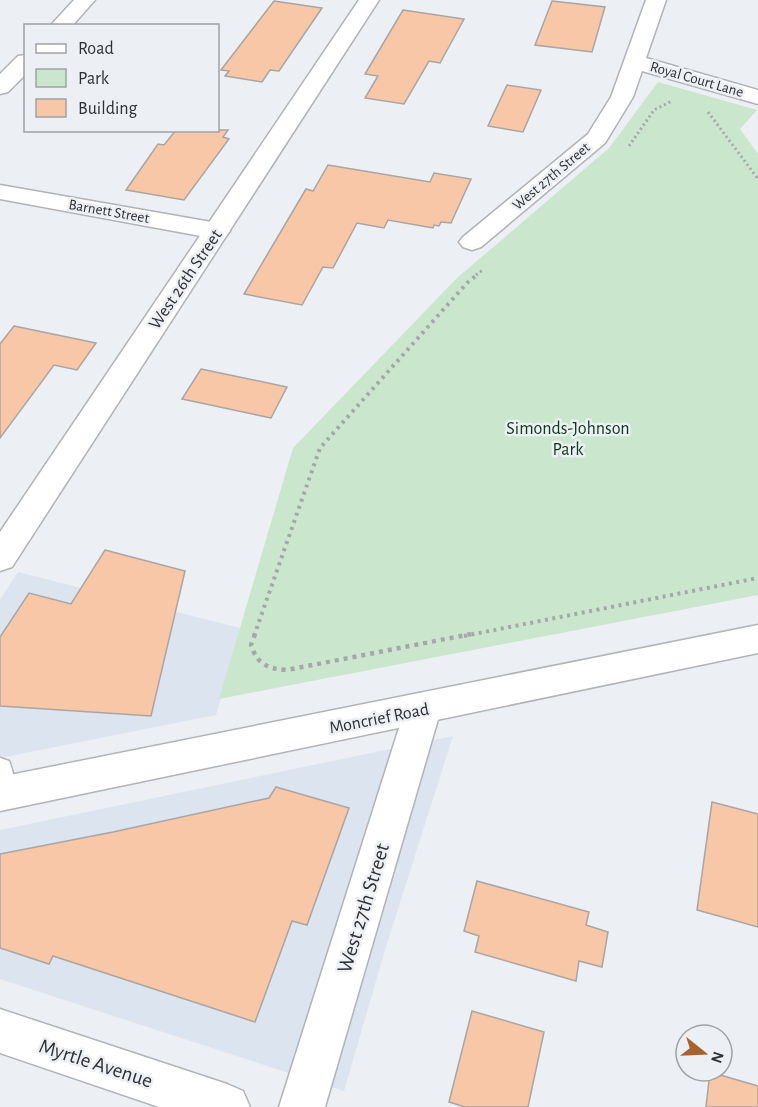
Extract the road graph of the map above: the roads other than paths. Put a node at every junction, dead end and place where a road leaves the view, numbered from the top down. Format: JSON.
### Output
{"nodes":[{"id":1,"x":86,"y":0,"type":"edge"},
{"id":2,"x":369,"y":0,"type":"edge"},
{"id":3,"x":656,"y":0,"type":"edge"},
{"id":4,"x":62,"y":24,"type":"edge"},
{"id":5,"x":636,"y":62,"type":"junction"},
{"id":6,"x":24,"y":63,"type":"edge"},
{"id":7,"x":0,"y":87,"type":"edge"},
{"id":8,"x":758,"y":97,"type":"edge"},
{"id":9,"x":0,"y":192,"type":"edge"},
{"id":10,"x":218,"y":231,"type":"junction"},
{"id":11,"x":472,"y":242,"type":"dead end"},
{"id":12,"x":0,"y":558,"type":"edge"},
{"id":13,"x":758,"y":639,"type":"edge"},
{"id":14,"x":423,"y":709,"type":"junction"},
{"id":15,"x":1,"y":785,"type":"edge"},
{"id":16,"x":0,"y":1031,"type":"edge"},
{"id":17,"x":227,"y":1107,"type":"edge"},
{"id":18,"x":302,"y":1107,"type":"edge"}],
"edges":[{"from":1,"to":4,"type":"street"},
{"from":2,"to":10,"type":"street","name":"West 26th Street"},
{"from":3,"to":5,"type":"street","name":"West 27th Street"},
{"from":5,"to":8,"type":"street","name":"Royal Court Lane"},
{"from":5,"to":11,"type":"street","name":"West 27th Street"},
{"from":6,"to":7,"type":"street"},
{"from":9,"to":10,"type":"street","name":"Barnett Street"},
{"from":10,"to":12,"type":"street","name":"West 26th Street"},
{"from":13,"to":14,"type":"street","name":"Moncrief Road"},
{"from":14,"to":15,"type":"street","name":"Moncrief Road"},
{"from":14,"to":18,"type":"street","name":"West 27th Street"},
{"from":16,"to":17,"type":"street","name":"Myrtle Avenue"}]}
